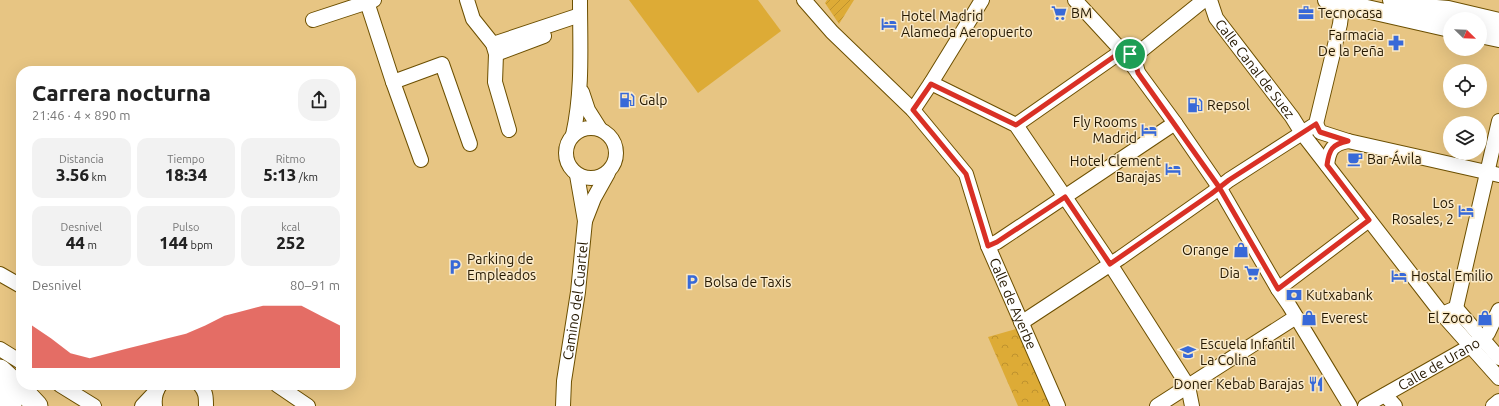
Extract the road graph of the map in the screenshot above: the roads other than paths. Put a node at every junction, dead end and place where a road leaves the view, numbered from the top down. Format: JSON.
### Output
{"nodes":[{"id":1,"x":467,"y":0,"type":"edge"},
{"id":2,"x":580,"y":0,"type":"edge"},
{"id":3,"x":982,"y":0,"type":"edge"},
{"id":4,"x":1075,"y":0,"type":"edge"},
{"id":5,"x":1204,"y":0,"type":"edge"},
{"id":6,"x":1210,"y":0,"type":"edge"},
{"id":7,"x":1392,"y":0,"type":"edge"},
{"id":8,"x":371,"y":1,"type":"edge"},
{"id":9,"x":809,"y":2,"type":"edge"},
{"id":10,"x":1338,"y":2,"type":"edge"},
{"id":11,"x":313,"y":20,"type":"dead end"},
{"id":12,"x":580,"y":21,"type":"junction"},
{"id":13,"x":1499,"y":22,"type":"edge"},
{"id":14,"x":1443,"y":26,"type":"edge"},
{"id":15,"x":1487,"y":35,"type":"edge"},
{"id":16,"x":1499,"y":38,"type":"edge"},
{"id":17,"x":494,"y":49,"type":"junction"},
{"id":18,"x":1122,"y":51,"type":"junction"},
{"id":19,"x":1137,"y":54,"type":"junction"},
{"id":20,"x":1138,"y":73,"type":"junction"},
{"id":21,"x":393,"y":82,"type":"junction"},
{"id":22,"x":580,"y":84,"type":"junction"},
{"id":23,"x":931,"y":84,"type":"junction"},
{"id":24,"x":913,"y":110,"type":"junction"},
{"id":25,"x":1499,"y":121,"type":"edge"},
{"id":26,"x":1175,"y":124,"type":"junction"},
{"id":27,"x":1316,"y":124,"type":"junction"},
{"id":28,"x":1016,"y":125,"type":"junction"},
{"id":29,"x":600,"y":129,"type":"junction"},
{"id":30,"x":509,"y":130,"type":"dead end"},
{"id":31,"x":1302,"y":133,"type":"junction"},
{"id":32,"x":573,"y":135,"type":"junction"},
{"id":33,"x":1348,"y":141,"type":"junction"},
{"id":34,"x":470,"y":144,"type":"dead end"},
{"id":35,"x":421,"y":160,"type":"dead end"},
{"id":36,"x":1327,"y":165,"type":"junction"},
{"id":37,"x":608,"y":173,"type":"junction"},
{"id":38,"x":1493,"y":174,"type":"edge"},
{"id":39,"x":577,"y":175,"type":"junction"},
{"id":40,"x":1219,"y":187,"type":"junction"},
{"id":41,"x":1065,"y":197,"type":"junction"},
{"id":42,"x":1369,"y":220,"type":"junction"},
{"id":43,"x":585,"y":221,"type":"junction"},
{"id":44,"x":988,"y":246,"type":"junction"},
{"id":45,"x":1110,"y":264,"type":"junction"},
{"id":46,"x":0,"y":274,"type":"edge"},
{"id":47,"x":16,"y":283,"type":"edge"},
{"id":48,"x":1278,"y":289,"type":"junction"},
{"id":49,"x":1456,"y":308,"type":"junction"},
{"id":50,"x":1499,"y":310,"type":"edge"},
{"id":51,"x":1442,"y":314,"type":"junction"},
{"id":52,"x":1296,"y":317,"type":"junction"},
{"id":53,"x":1021,"y":322,"type":"junction"},
{"id":54,"x":1483,"y":339,"type":"junction"},
{"id":55,"x":1470,"y":346,"type":"junction"},
{"id":56,"x":0,"y":349,"type":"edge"},
{"id":57,"x":1499,"y":358,"type":"edge"},
{"id":58,"x":16,"y":359,"type":"edge"},
{"id":59,"x":0,"y":370,"type":"edge"},
{"id":60,"x":0,"y":378,"type":"edge"},
{"id":61,"x":1499,"y":378,"type":"edge"},
{"id":62,"x":564,"y":380,"type":"junction"},
{"id":63,"x":1188,"y":386,"type":"junction"},
{"id":64,"x":68,"y":390,"type":"edge"},
{"id":65,"x":156,"y":390,"type":"edge"},
{"id":66,"x":157,"y":390,"type":"edge"},
{"id":67,"x":205,"y":390,"type":"edge"},
{"id":68,"x":283,"y":390,"type":"edge"},
{"id":69,"x":0,"y":395,"type":"edge"},
{"id":70,"x":1385,"y":395,"type":"junction"},
{"id":71,"x":0,"y":400,"type":"edge"},
{"id":72,"x":1499,"y":401,"type":"edge"},
{"id":73,"x":20,"y":403,"type":"edge"},
{"id":74,"x":94,"y":406,"type":"edge"},
{"id":75,"x":142,"y":406,"type":"edge"},
{"id":76,"x":155,"y":406,"type":"edge"},
{"id":77,"x":206,"y":406,"type":"edge"},
{"id":78,"x":308,"y":406,"type":"edge"},
{"id":79,"x":556,"y":406,"type":"edge"},
{"id":80,"x":563,"y":406,"type":"edge"},
{"id":81,"x":1058,"y":406,"type":"edge"},
{"id":82,"x":1157,"y":406,"type":"edge"},
{"id":83,"x":1192,"y":406,"type":"edge"},
{"id":84,"x":1350,"y":406,"type":"edge"},
{"id":85,"x":1365,"y":406,"type":"edge"},
{"id":86,"x":1395,"y":406,"type":"edge"},
{"id":87,"x":1493,"y":406,"type":"edge"}],
"edges":[{"from":1,"to":17,"type":"street"},
{"from":2,"to":12,"type":"street"},
{"from":3,"to":23,"type":"street"},
{"from":4,"to":18,"type":"street"},
{"from":5,"to":19,"type":"street"},
{"from":6,"to":31,"type":"street","name":"Calle Canal de Suez"},
{"from":7,"to":13,"type":"main road"},
{"from":8,"to":11,"type":"street"},
{"from":8,"to":21,"type":"street"},
{"from":9,"to":24,"type":"street","name":"Calle de Ayerbe"},
{"from":10,"to":14,"type":"main road"},
{"from":10,"to":27,"type":"street"},
{"from":12,"to":17,"type":"street"},
{"from":12,"to":22,"type":"street"},
{"from":15,"to":16,"type":"main road"},
{"from":17,"to":30,"type":"street"},
{"from":18,"to":19,"type":"street"},
{"from":18,"to":20,"type":"street"},
{"from":18,"to":28,"type":"street"},
{"from":19,"to":20,"type":"street"},
{"from":20,"to":26,"type":"street"},
{"from":21,"to":34,"type":"street"},
{"from":21,"to":35,"type":"street"},
{"from":22,"to":29,"type":"street"},
{"from":22,"to":32,"type":"street"},
{"from":23,"to":24,"type":"street"},
{"from":23,"to":28,"type":"street"},
{"from":24,"to":44,"type":"street","name":"Calle de Ayerbe"},
{"from":25,"to":38,"type":"street"},
{"from":26,"to":40,"type":"street"},
{"from":26,"to":41,"type":"street"},
{"from":27,"to":31,"type":"street"},
{"from":27,"to":33,"type":"street"},
{"from":28,"to":41,"type":"street"},
{"from":29,"to":32,"type":"street"},
{"from":29,"to":37,"type":"street"},
{"from":31,"to":36,"type":"street","name":"Calle Canal de Suez"},
{"from":31,"to":40,"type":"street"},
{"from":32,"to":39,"type":"street"},
{"from":33,"to":36,"type":"street"},
{"from":33,"to":38,"type":"street"},
{"from":36,"to":42,"type":"street","name":"Calle Canal de Suez"},
{"from":37,"to":39,"type":"street"},
{"from":37,"to":43,"type":"street","name":"Camino del Cuartel"},
{"from":38,"to":49,"type":"street"},
{"from":39,"to":43,"type":"street","name":"Camino del Cuartel"},
{"from":40,"to":45,"type":"street"},
{"from":40,"to":48,"type":"street"},
{"from":41,"to":44,"type":"street"},
{"from":41,"to":45,"type":"street"},
{"from":42,"to":48,"type":"street"},
{"from":42,"to":51,"type":"street","name":"Calle Canal de Suez"},
{"from":43,"to":62,"type":"street","name":"Camino del Cuartel"},
{"from":44,"to":53,"type":"street","name":"Calle de Ayerbe"},
{"from":45,"to":53,"type":"street"},
{"from":45,"to":63,"type":"street"},
{"from":46,"to":47,"type":"street"},
{"from":48,"to":52,"type":"street"},
{"from":49,"to":51,"type":"street"},
{"from":49,"to":54,"type":"street"},
{"from":50,"to":54,"type":"street","name":"Calle de Urano"},
{"from":51,"to":55,"type":"street","name":"Calle Canal de Suez"},
{"from":52,"to":63,"type":"street"},
{"from":52,"to":84,"type":"street"},
{"from":53,"to":81,"type":"street","name":"Calle de Ayerbe"},
{"from":54,"to":55,"type":"street","name":"Calle de Urano"},
{"from":54,"to":57,"type":"street"},
{"from":55,"to":61,"type":"street","name":"Calle Canal de Suez"},
{"from":55,"to":70,"type":"street","name":"Calle de Urano"},
{"from":56,"to":58,"type":"street"},
{"from":59,"to":73,"type":"highway"},
{"from":60,"to":73,"type":"highway"},
{"from":62,"to":79,"type":"street","name":"Camino del Cuartel"},
{"from":62,"to":80,"type":"street","name":"Camino del Cuartel"},
{"from":63,"to":82,"type":"street"},
{"from":63,"to":83,"type":"street"},
{"from":64,"to":74,"type":"street"},
{"from":65,"to":75,"type":"street"},
{"from":66,"to":76,"type":"street"},
{"from":67,"to":77,"type":"street"},
{"from":68,"to":78,"type":"street"},
{"from":69,"to":73,"type":"highway"},
{"from":70,"to":85,"type":"street","name":"Calle de Urano"},
{"from":70,"to":86,"type":"street"},
{"from":71,"to":73,"type":"highway"},
{"from":72,"to":87,"type":"street"}]}
